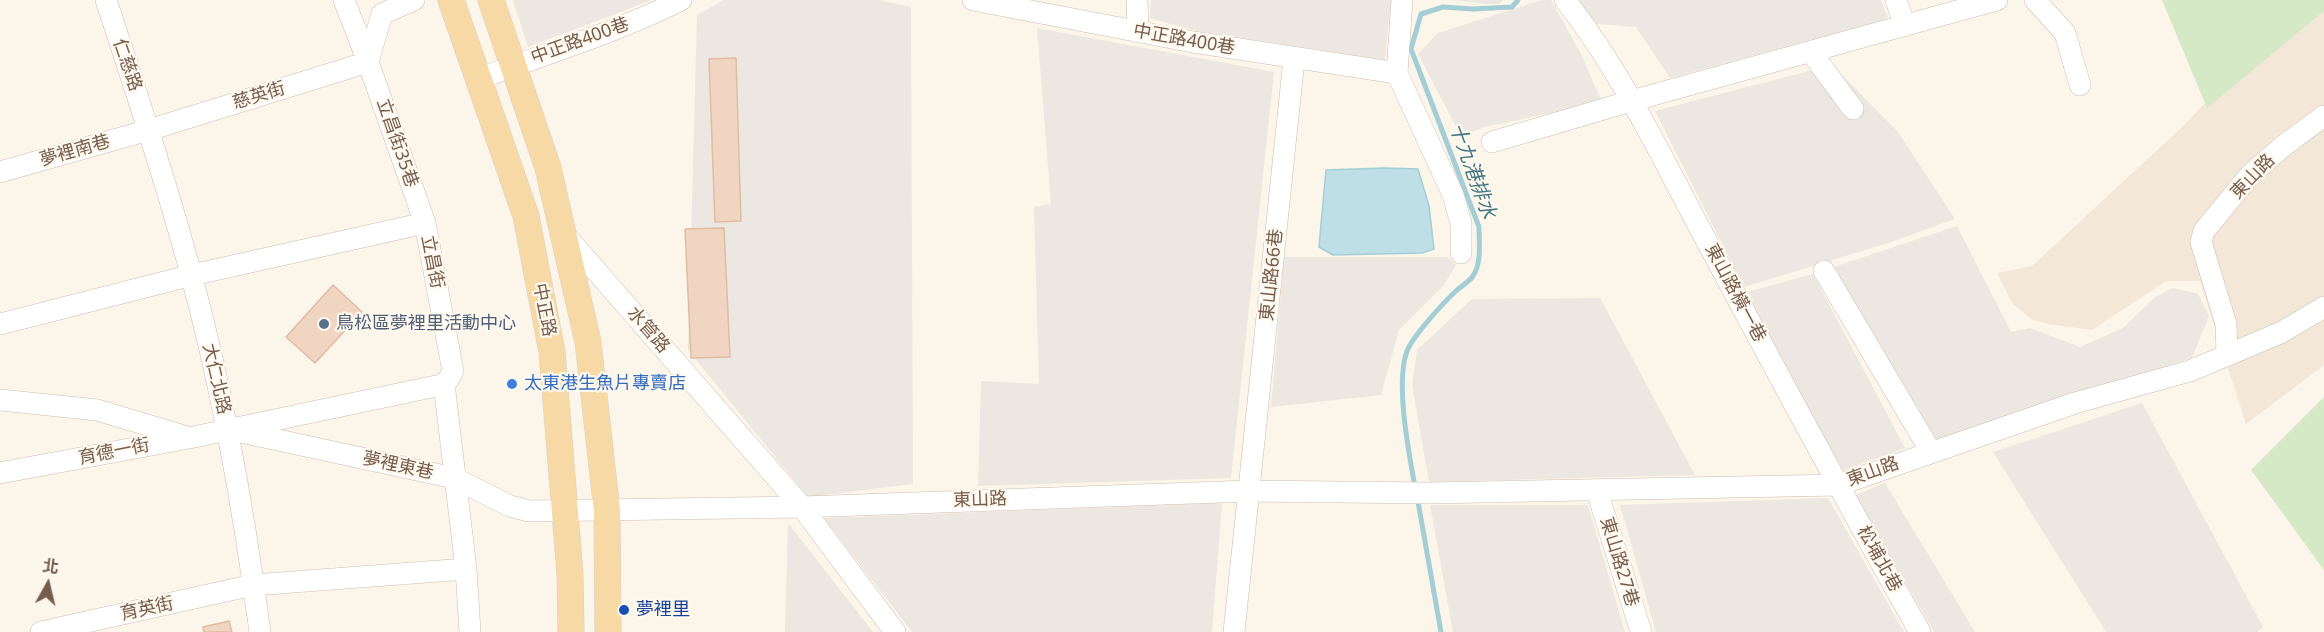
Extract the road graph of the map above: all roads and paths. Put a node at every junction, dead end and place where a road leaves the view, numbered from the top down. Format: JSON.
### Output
{"nodes":[{"id":1,"x":106,"y":0,"type":"edge"},
{"id":2,"x":344,"y":0,"type":"edge"},
{"id":3,"x":414,"y":0,"type":"edge"},
{"id":4,"x":451,"y":0,"type":"edge"},
{"id":5,"x":491,"y":0,"type":"edge"},
{"id":6,"x":681,"y":0,"type":"edge"},
{"id":7,"x":973,"y":0,"type":"edge"},
{"id":8,"x":1137,"y":0,"type":"edge"},
{"id":9,"x":1402,"y":0,"type":"edge"},
{"id":10,"x":1565,"y":0,"type":"edge"},
{"id":11,"x":1896,"y":0,"type":"edge"},
{"id":12,"x":1997,"y":0,"type":"edge"},
{"id":13,"x":2035,"y":0,"type":"edge"},
{"id":14,"x":1905,"y":26,"type":"junction"},
{"id":15,"x":1138,"y":32,"type":"junction"},
{"id":16,"x":1811,"y":52,"type":"junction"},
{"id":17,"x":1294,"y":58,"type":"junction"},
{"id":18,"x":369,"y":62,"type":"junction"},
{"id":19,"x":513,"y":66,"type":"junction"},
{"id":20,"x":1397,"y":73,"type":"junction"},
{"id":21,"x":478,"y":79,"type":"junction"},
{"id":22,"x":2080,"y":85,"type":"dead end"},
{"id":23,"x":1631,"y":101,"type":"junction"},
{"id":24,"x":1853,"y":108,"type":"dead end"},
{"id":25,"x":2324,"y":116,"type":"edge"},
{"id":26,"x":149,"y":130,"type":"junction"},
{"id":27,"x":1492,"y":142,"type":"dead end"},
{"id":28,"x":0,"y":172,"type":"edge"},
{"id":29,"x":425,"y":224,"type":"junction"},
{"id":30,"x":565,"y":235,"type":"junction"},
{"id":31,"x":1461,"y":253,"type":"dead end"},
{"id":32,"x":1824,"y":272,"type":"dead end"},
{"id":33,"x":192,"y":275,"type":"junction"},
{"id":34,"x":2324,"y":307,"type":"edge"},
{"id":35,"x":0,"y":324,"type":"edge"},
{"id":36,"x":2227,"y":355,"type":"junction"},
{"id":37,"x":444,"y":384,"type":"junction"},
{"id":38,"x":0,"y":400,"type":"edge"},
{"id":39,"x":227,"y":429,"type":"junction"},
{"id":40,"x":189,"y":438,"type":"junction"},
{"id":41,"x":1931,"y":452,"type":"junction"},
{"id":42,"x":0,"y":473,"type":"edge"},
{"id":43,"x":454,"y":478,"type":"junction"},
{"id":44,"x":1838,"y":485,"type":"junction"},
{"id":45,"x":1249,"y":490,"type":"junction"},
{"id":46,"x":1597,"y":491,"type":"junction"},
{"id":47,"x":802,"y":507,"type":"junction"},
{"id":48,"x":607,"y":510,"type":"junction"},
{"id":49,"x":564,"y":512,"type":"junction"},
{"id":50,"x":465,"y":569,"type":"junction"},
{"id":51,"x":253,"y":585,"type":"junction"},
{"id":52,"x":73,"y":629,"type":"edge"},
{"id":53,"x":41,"y":632,"type":"edge"},
{"id":54,"x":260,"y":632,"type":"edge"},
{"id":55,"x":470,"y":632,"type":"edge"},
{"id":56,"x":571,"y":632,"type":"edge"},
{"id":57,"x":608,"y":632,"type":"edge"},
{"id":58,"x":895,"y":632,"type":"edge"},
{"id":59,"x":1234,"y":632,"type":"edge"},
{"id":60,"x":1641,"y":632,"type":"edge"},
{"id":61,"x":1920,"y":632,"type":"edge"}],
"edges":[{"from":1,"to":26,"type":"street","name":"仁慈路"},
{"from":2,"to":18,"type":"street"},
{"from":3,"to":18,"type":"street"},
{"from":4,"to":21,"type":"main road","name":"中正路"},
{"from":5,"to":19,"type":"main road","name":"中正路"},
{"from":6,"to":19,"type":"street","name":"中正路400巷"},
{"from":7,"to":15,"type":"street","name":"中正路400巷"},
{"from":8,"to":15,"type":"street"},
{"from":9,"to":20,"type":"street"},
{"from":10,"to":23,"type":"street","name":"東山路橫一巷"},
{"from":11,"to":14,"type":"street"},
{"from":12,"to":14,"type":"street"},
{"from":13,"to":22,"type":"street"},
{"from":14,"to":16,"type":"street"},
{"from":15,"to":17,"type":"street","name":"中正路400巷"},
{"from":16,"to":23,"type":"street"},
{"from":16,"to":24,"type":"street"},
{"from":17,"to":20,"type":"street","name":"中正路400巷"},
{"from":17,"to":45,"type":"street","name":"東山路66巷"},
{"from":18,"to":26,"type":"street","name":"慈英街"},
{"from":18,"to":29,"type":"street","name":"立昌街35巷"},
{"from":19,"to":21,"type":"street","name":"中正路400巷"},
{"from":19,"to":30,"type":"main road","name":"中正路"},
{"from":20,"to":31,"type":"street"},
{"from":21,"to":49,"type":"main road","name":"中正路"},
{"from":23,"to":27,"type":"street"},
{"from":23,"to":44,"type":"street","name":"東山路橫一巷"},
{"from":25,"to":36,"type":"street","name":"東山路"},
{"from":26,"to":28,"type":"street","name":"夢裡南巷"},
{"from":26,"to":33,"type":"street","name":"大仁北路"},
{"from":29,"to":33,"type":"street","name":"立昌街"},
{"from":29,"to":37,"type":"street","name":"立昌街"},
{"from":30,"to":47,"type":"street","name":"水管路"},
{"from":30,"to":48,"type":"main road","name":"中正路"},
{"from":32,"to":41,"type":"street"},
{"from":33,"to":35,"type":"street"},
{"from":33,"to":39,"type":"street","name":"大仁北路"},
{"from":34,"to":36,"type":"street","name":"東山路"},
{"from":36,"to":41,"type":"street","name":"東山路"},
{"from":37,"to":39,"type":"street"},
{"from":37,"to":43,"type":"street"},
{"from":38,"to":40,"type":"street"},
{"from":39,"to":40,"type":"street","name":"育德一街"},
{"from":39,"to":43,"type":"street","name":"夢裡東巷"},
{"from":39,"to":51,"type":"street","name":"大仁北路"},
{"from":40,"to":42,"type":"street","name":"育德一街"},
{"from":41,"to":44,"type":"street","name":"東山路"},
{"from":43,"to":49,"type":"street","name":"夢裡東巷"},
{"from":43,"to":50,"type":"street"},
{"from":44,"to":46,"type":"street","name":"東山路"},
{"from":44,"to":61,"type":"street","name":"松埔北巷"},
{"from":45,"to":46,"type":"street","name":"東山路"},
{"from":45,"to":47,"type":"street","name":"東山路"},
{"from":45,"to":59,"type":"street","name":"東山路66巷"},
{"from":46,"to":60,"type":"street","name":"東山路27巷"},
{"from":47,"to":48,"type":"street","name":"東山路"},
{"from":47,"to":58,"type":"street","name":"水管路"},
{"from":48,"to":49,"type":"street","name":"東山路"},
{"from":48,"to":57,"type":"main road","name":"中正路"},
{"from":49,"to":56,"type":"main road","name":"中正路"},
{"from":50,"to":51,"type":"street"},
{"from":50,"to":55,"type":"street"},
{"from":51,"to":52,"type":"street","name":"育英街"},
{"from":51,"to":54,"type":"street","name":"大仁北路"},
{"from":52,"to":53,"type":"street","name":"育英街"}]}
